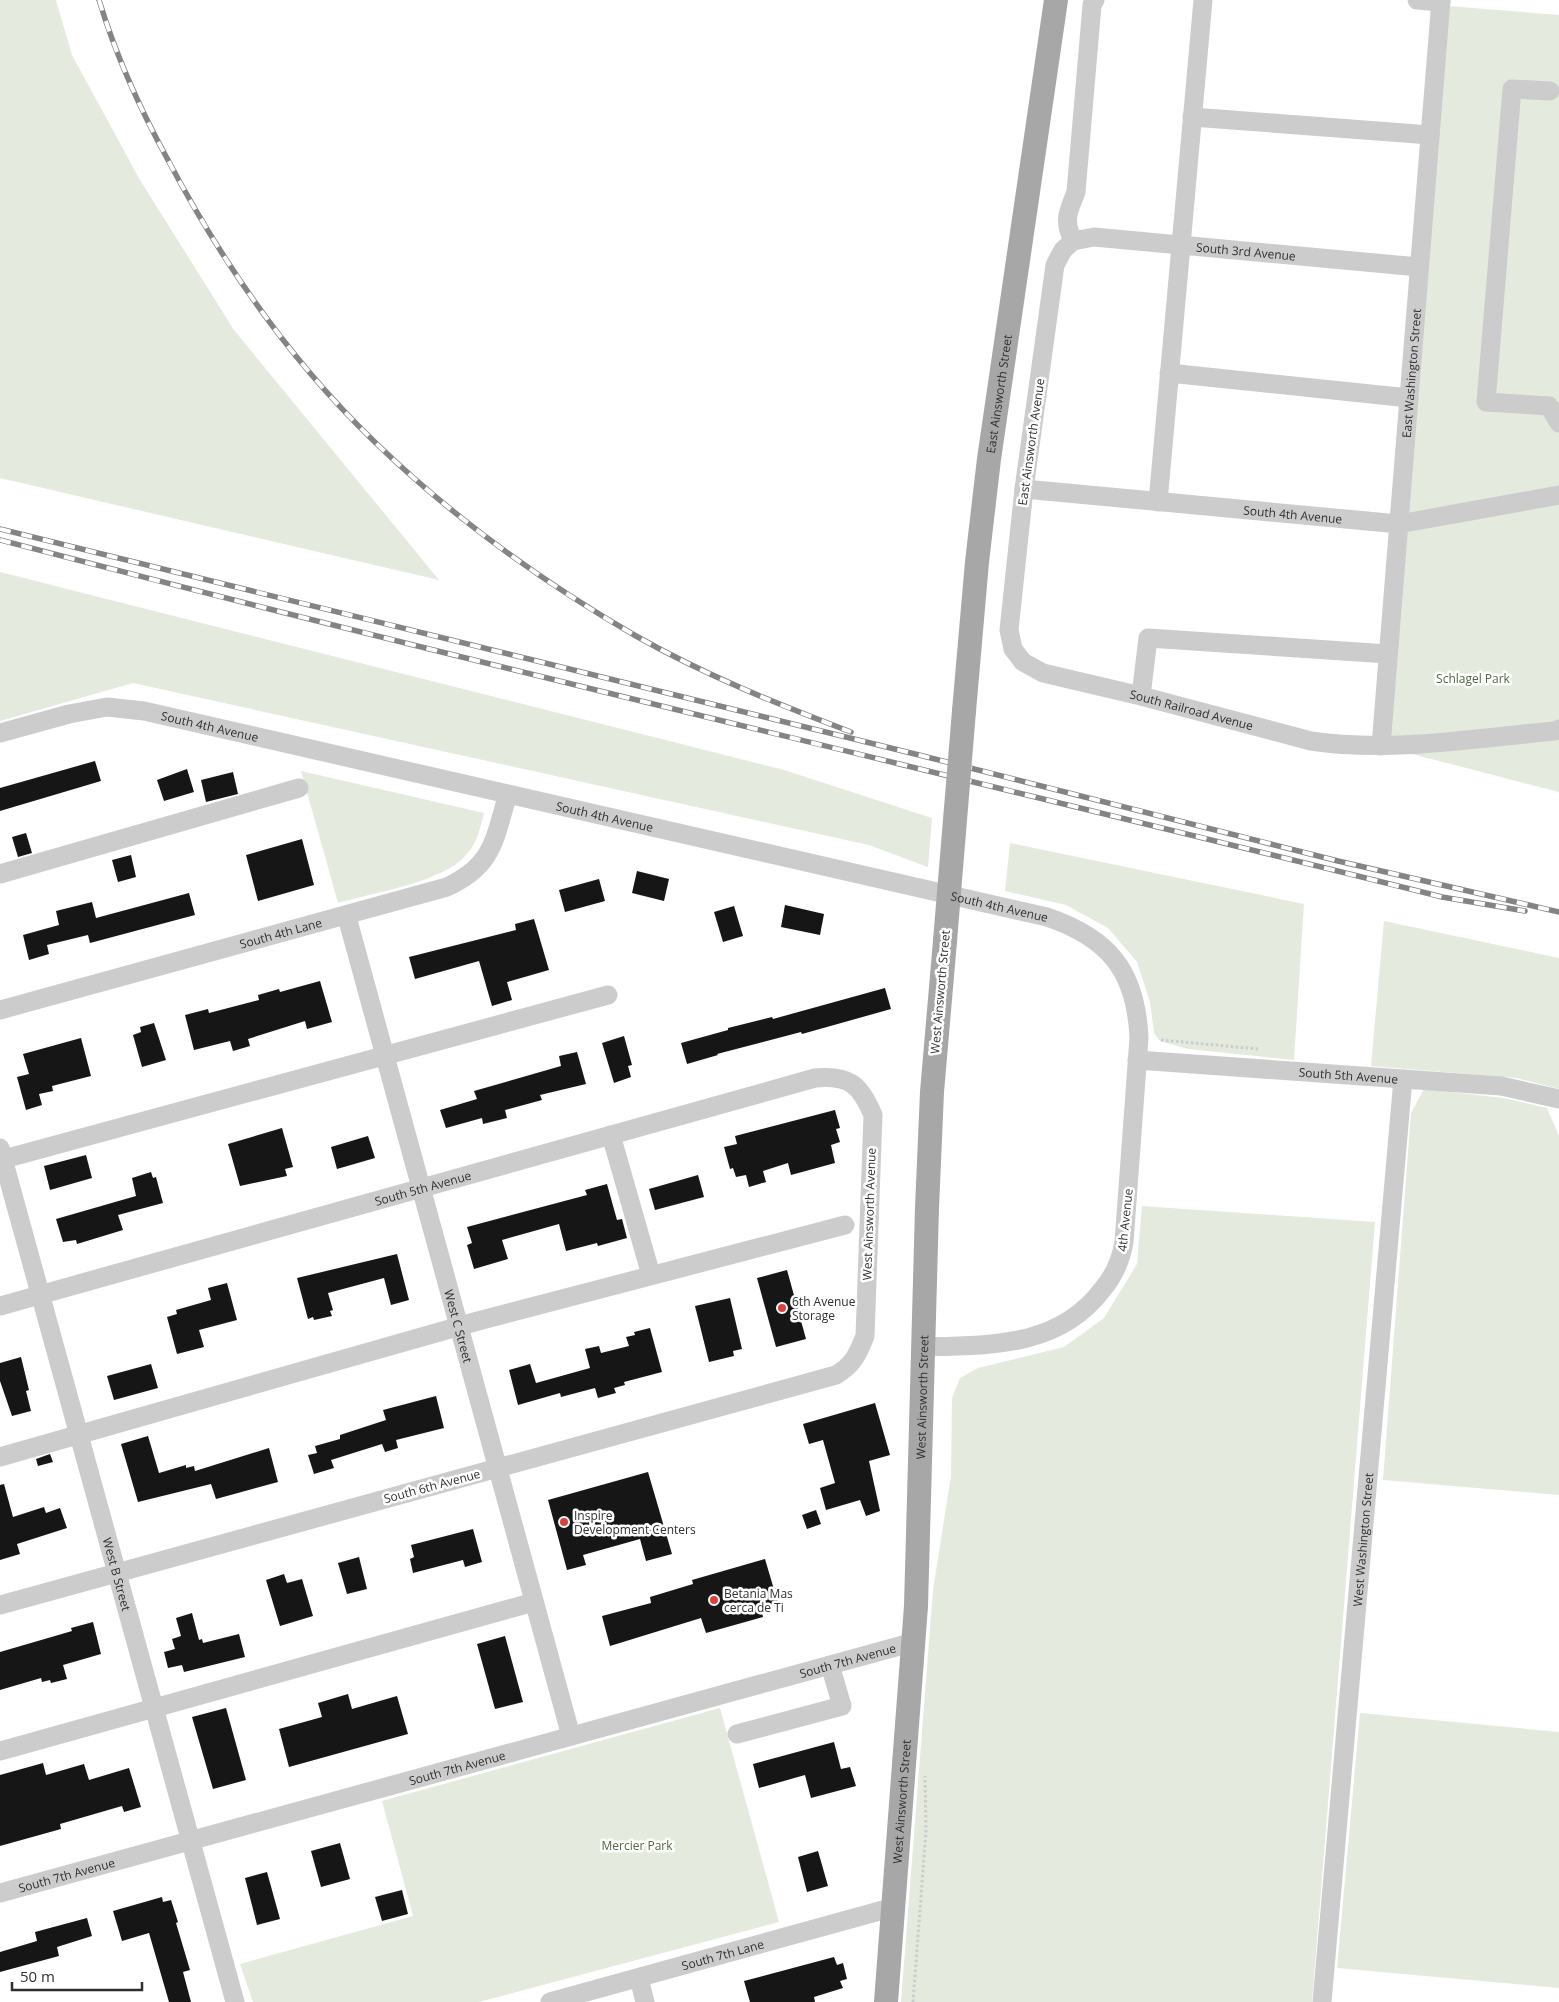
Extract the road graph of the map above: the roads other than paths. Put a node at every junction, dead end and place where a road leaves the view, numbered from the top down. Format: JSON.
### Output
{"nodes":[{"id":1,"x":1056,"y":0,"type":"edge"},
{"id":2,"x":1095,"y":0,"type":"edge"},
{"id":3,"x":1203,"y":0,"type":"edge"},
{"id":4,"x":1417,"y":0,"type":"edge"},
{"id":5,"x":1441,"y":1,"type":"edge"},
{"id":6,"x":1550,"y":91,"type":"dead end"},
{"id":7,"x":1192,"y":117,"type":"junction"},
{"id":8,"x":1430,"y":135,"type":"junction"},
{"id":9,"x":1073,"y":242,"type":"junction"},
{"id":10,"x":1180,"y":244,"type":"junction"},
{"id":11,"x":1419,"y":267,"type":"junction"},
{"id":12,"x":1169,"y":373,"type":"junction"},
{"id":13,"x":1409,"y":398,"type":"junction"},
{"id":14,"x":1559,"y":423,"type":"edge"},
{"id":15,"x":1024,"y":489,"type":"junction"},
{"id":16,"x":1559,"y":495,"type":"edge"},
{"id":17,"x":1158,"y":502,"type":"junction"},
{"id":18,"x":1398,"y":524,"type":"junction"},
{"id":19,"x":1013,"y":648,"type":"joint"},
{"id":20,"x":1388,"y":654,"type":"junction"},
{"id":21,"x":1141,"y":696,"type":"junction"},
{"id":22,"x":1559,"y":729,"type":"edge"},
{"id":23,"x":0,"y":733,"type":"edge"},
{"id":24,"x":1380,"y":746,"type":"junction"},
{"id":25,"x":299,"y":788,"type":"dead end"},
{"id":26,"x":957,"y":791,"type":"joint"},
{"id":27,"x":508,"y":794,"type":"junction"},
{"id":28,"x":0,"y":874,"type":"edge"},
{"id":29,"x":346,"y":917,"type":"junction"},
{"id":30,"x":608,"y":995,"type":"dead end"},
{"id":31,"x":0,"y":1010,"type":"edge"},
{"id":32,"x":1139,"y":1038,"type":"joint"},
{"id":33,"x":385,"y":1056,"type":"junction"},
{"id":34,"x":1137,"y":1060,"type":"junction"},
{"id":35,"x":847,"y":1079,"type":"joint"},
{"id":36,"x":1403,"y":1079,"type":"junction"},
{"id":37,"x":1559,"y":1099,"type":"edge"},
{"id":38,"x":611,"y":1135,"type":"junction"},
{"id":39,"x":1,"y":1156,"type":"edge"},
{"id":40,"x":421,"y":1188,"type":"junction"},
{"id":41,"x":845,"y":1225,"type":"dead end"},
{"id":42,"x":651,"y":1276,"type":"junction"},
{"id":43,"x":40,"y":1294,"type":"junction"},
{"id":44,"x":0,"y":1306,"type":"edge"},
{"id":45,"x":459,"y":1326,"type":"junction"},
{"id":46,"x":923,"y":1347,"type":"junction"},
{"id":47,"x":857,"y":1356,"type":"joint"},
{"id":48,"x":79,"y":1436,"type":"junction"},
{"id":49,"x":0,"y":1457,"type":"edge"},
{"id":50,"x":498,"y":1468,"type":"junction"},
{"id":51,"x":117,"y":1573,"type":"junction"},
{"id":52,"x":534,"y":1602,"type":"junction"},
{"id":53,"x":0,"y":1605,"type":"edge"},
{"id":54,"x":914,"y":1642,"type":"junction"},
{"id":55,"x":830,"y":1665,"type":"junction"},
{"id":56,"x":154,"y":1708,"type":"junction"},
{"id":57,"x":738,"y":1734,"type":"dead end"},
{"id":58,"x":571,"y":1736,"type":"junction"},
{"id":59,"x":0,"y":1751,"type":"edge"},
{"id":60,"x":191,"y":1840,"type":"junction"},
{"id":61,"x":0,"y":1893,"type":"edge"},
{"id":62,"x":894,"y":1907,"type":"junction"},
{"id":63,"x":639,"y":1978,"type":"junction"},
{"id":64,"x":235,"y":2002,"type":"edge"},
{"id":65,"x":550,"y":2002,"type":"edge"},
{"id":66,"x":645,"y":2002,"type":"edge"},
{"id":67,"x":886,"y":2002,"type":"edge"},
{"id":68,"x":1322,"y":2002,"type":"edge"}],
"edges":[{"from":1,"to":26,"type":"main road","name":"East Ainsworth Street","bridge":true},
{"from":2,"to":9,"type":"street"},
{"from":3,"to":7,"type":"street"},
{"from":4,"to":5,"type":"street"},
{"from":5,"to":8,"type":"street","name":"East Washington Street"},
{"from":6,"to":14,"type":"street"},
{"from":7,"to":8,"type":"street"},
{"from":7,"to":10,"type":"street"},
{"from":8,"to":11,"type":"street","name":"East Washington Street"},
{"from":9,"to":10,"type":"street","name":"South 3rd Avenue"},
{"from":9,"to":15,"type":"street","name":"East Ainsworth Avenue"},
{"from":10,"to":11,"type":"street","name":"South 3rd Avenue"},
{"from":10,"to":12,"type":"street"},
{"from":11,"to":13,"type":"street","name":"East Washington Street"},
{"from":12,"to":13,"type":"street"},
{"from":12,"to":17,"type":"street"},
{"from":13,"to":18,"type":"street","name":"East Washington Street"},
{"from":15,"to":17,"type":"street","name":"South 4th Avenue"},
{"from":15,"to":19,"type":"street","name":"East Ainsworth Avenue"},
{"from":16,"to":18,"type":"street","name":"South 4th Avenue"},
{"from":17,"to":18,"type":"street","name":"South 4th Avenue"},
{"from":18,"to":20,"type":"street","name":"East Washington Street"},
{"from":19,"to":21,"type":"street","name":"South Railroad Avenue"},
{"from":20,"to":21,"type":"street"},
{"from":20,"to":24,"type":"street","name":"East Washington Street"},
{"from":21,"to":24,"type":"street","name":"South Railroad Avenue"},
{"from":22,"to":24,"type":"street","name":"South Railroad Avenue"},
{"from":23,"to":27,"type":"street","name":"South 4th Avenue"},
{"from":25,"to":28,"type":"street"},
{"from":26,"to":46,"type":"main road","name":"West Ainsworth Street","bridge":true},
{"from":27,"to":29,"type":"street","name":"South 4th Lane"},
{"from":27,"to":32,"type":"street","name":"South 4th Avenue"},
{"from":29,"to":31,"type":"street","name":"South 4th Lane"},
{"from":29,"to":33,"type":"street","name":"West C Street"},
{"from":30,"to":33,"type":"street"},
{"from":32,"to":34,"type":"street","name":"4th Avenue"},
{"from":33,"to":39,"type":"street"},
{"from":33,"to":40,"type":"street","name":"West C Street"},
{"from":34,"to":36,"type":"street","name":"South 5th Avenue"},
{"from":34,"to":46,"type":"street","name":"4th Avenue"},
{"from":35,"to":38,"type":"street","name":"South 5th Avenue"},
{"from":35,"to":47,"type":"street","name":"West Ainsworth Avenue"},
{"from":36,"to":37,"type":"street","name":"South 5th Avenue"},
{"from":36,"to":68,"type":"street","name":"West Washington Street"},
{"from":38,"to":40,"type":"street","name":"South 5th Avenue"},
{"from":38,"to":42,"type":"street"},
{"from":39,"to":43,"type":"street","name":"West B Street"},
{"from":40,"to":43,"type":"street","name":"South 5th Avenue"},
{"from":40,"to":45,"type":"street","name":"West C Street"},
{"from":41,"to":42,"type":"street"},
{"from":42,"to":45,"type":"street"},
{"from":43,"to":44,"type":"street","name":"South 5th Avenue"},
{"from":43,"to":48,"type":"street","name":"West B Street"},
{"from":45,"to":48,"type":"street"},
{"from":45,"to":50,"type":"street","name":"West C Street"},
{"from":46,"to":54,"type":"main road","name":"West Ainsworth Street"},
{"from":47,"to":50,"type":"street","name":"South 6th Avenue"},
{"from":48,"to":49,"type":"street"},
{"from":48,"to":51,"type":"street","name":"West B Street"},
{"from":50,"to":51,"type":"street","name":"South 6th Avenue"},
{"from":50,"to":52,"type":"street","name":"West C Street"},
{"from":51,"to":53,"type":"street","name":"South 6th Avenue"},
{"from":51,"to":56,"type":"street","name":"West B Street"},
{"from":52,"to":56,"type":"street"},
{"from":52,"to":58,"type":"street","name":"West C Street"},
{"from":54,"to":55,"type":"street","name":"South 7th Avenue"},
{"from":54,"to":62,"type":"main road","name":"West Ainsworth Street"},
{"from":55,"to":57,"type":"street"},
{"from":55,"to":58,"type":"street","name":"South 7th Avenue"},
{"from":56,"to":59,"type":"street"},
{"from":56,"to":60,"type":"street","name":"West B Street"},
{"from":58,"to":60,"type":"street","name":"South 7th Avenue"},
{"from":60,"to":61,"type":"street","name":"South 7th Avenue"},
{"from":60,"to":64,"type":"street","name":"West B Street"},
{"from":62,"to":63,"type":"street","name":"South 7th Lane"},
{"from":62,"to":67,"type":"main road","name":"West Ainsworth Street"},
{"from":63,"to":65,"type":"street","name":"South 7th Lane"},
{"from":63,"to":66,"type":"street"}]}
